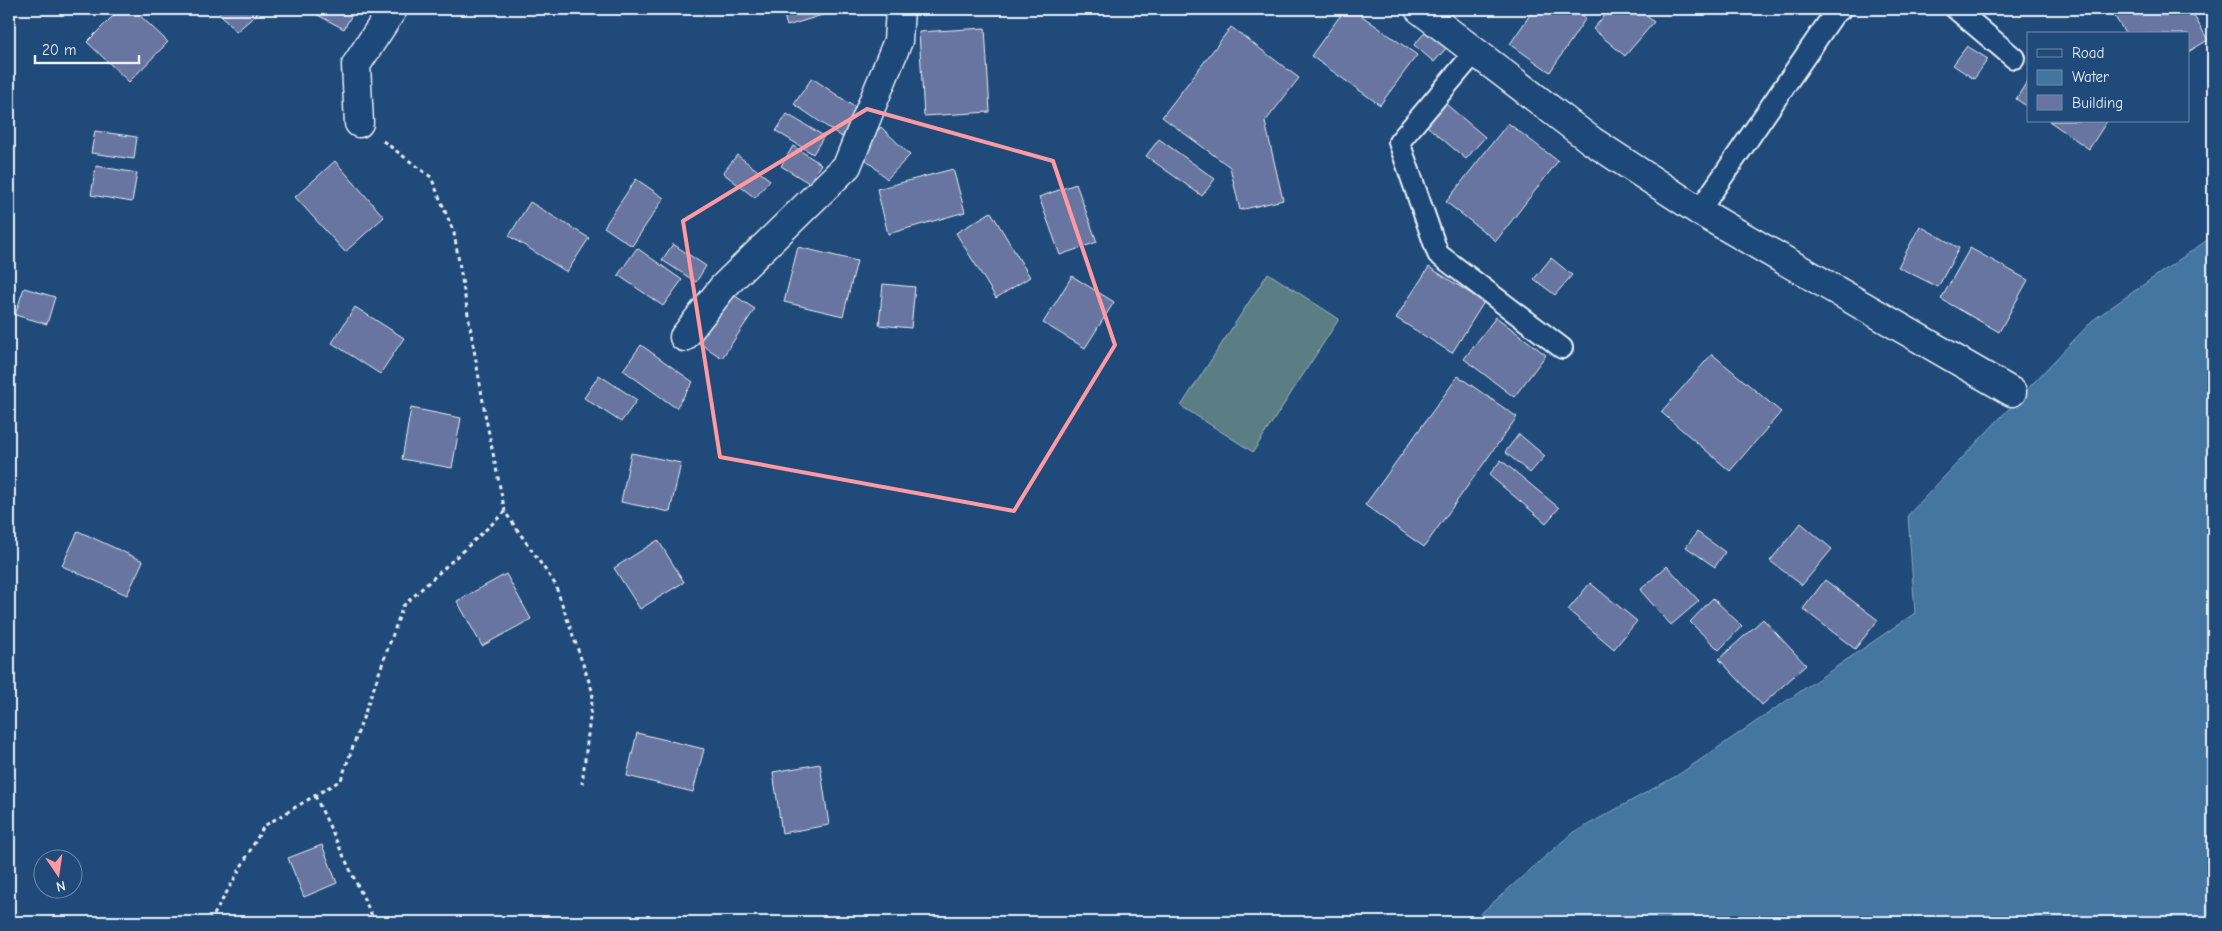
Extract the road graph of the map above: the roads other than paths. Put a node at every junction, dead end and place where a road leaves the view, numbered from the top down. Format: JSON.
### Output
{"nodes":[{"id":1,"x":393,"y":9,"type":"edge"},
{"id":2,"x":900,"y":9,"type":"edge"},
{"id":3,"x":1419,"y":9,"type":"edge"},
{"id":4,"x":1841,"y":9,"type":"edge"},
{"id":5,"x":1956,"y":9,"type":"edge"},
{"id":6,"x":1475,"y":52,"type":"junction"},
{"id":7,"x":2014,"y":58,"type":"dead end"},
{"id":8,"x":359,"y":123,"type":"road end"},
{"id":9,"x":1699,"y":211,"type":"junction"},
{"id":10,"x":684,"y":337,"type":"dead end"},
{"id":11,"x":1562,"y":348,"type":"dead end"},
{"id":12,"x":2012,"y":392,"type":"dead end"}],
"edges":[{"from":1,"to":8,"type":"street"},
{"from":2,"to":10,"type":"street"},
{"from":3,"to":6,"type":"street"},
{"from":4,"to":9,"type":"lane"},
{"from":5,"to":7,"type":"lane"},
{"from":6,"to":9,"type":"street"},
{"from":6,"to":11,"type":"lane"},
{"from":9,"to":12,"type":"street"}]}
